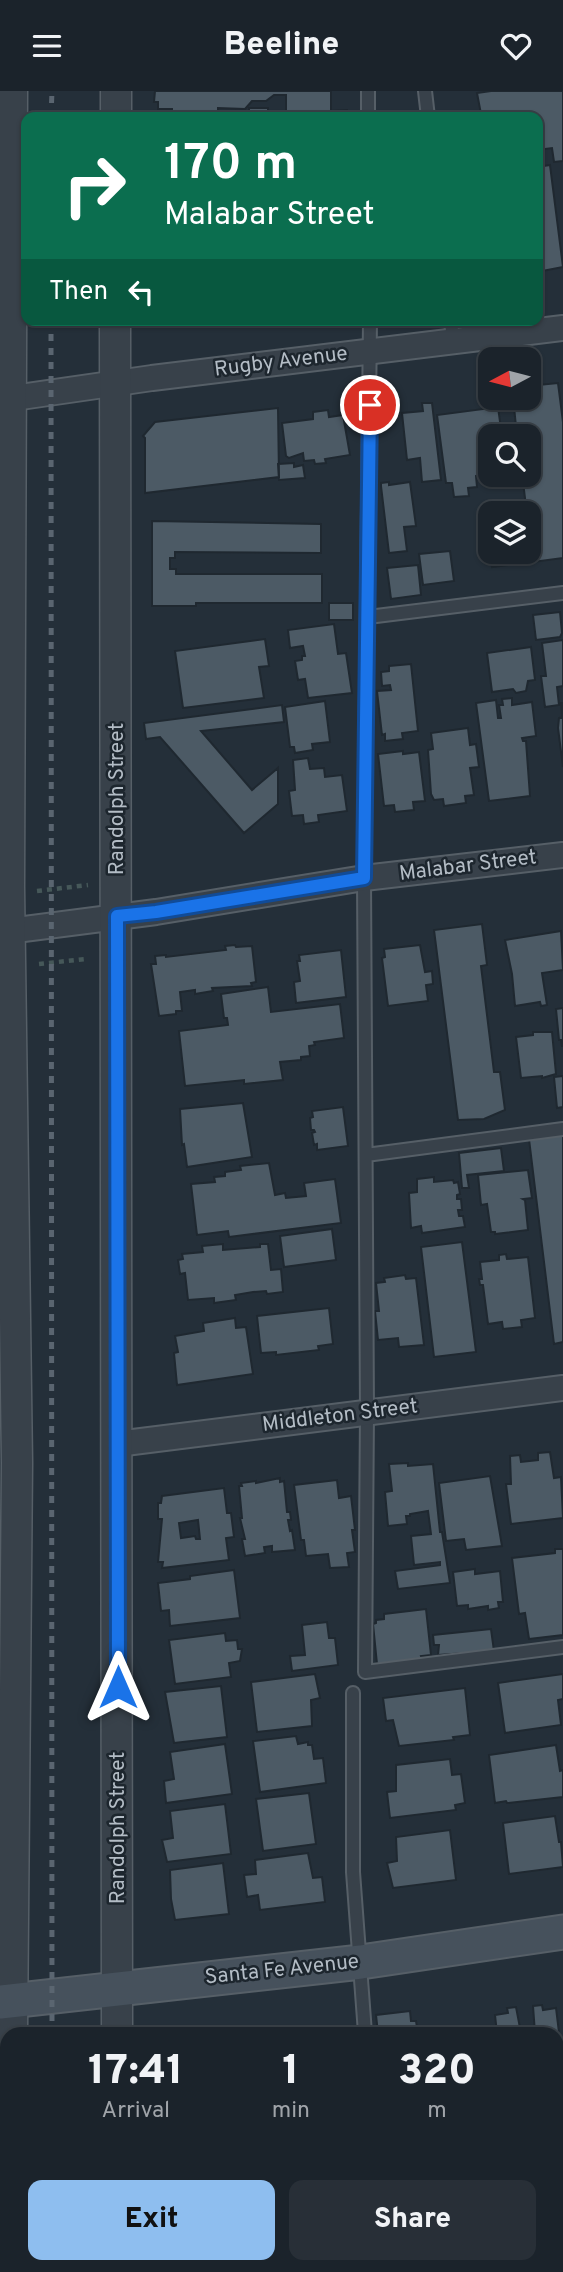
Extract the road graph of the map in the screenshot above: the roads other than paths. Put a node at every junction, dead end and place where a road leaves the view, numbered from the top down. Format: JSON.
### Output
{"nodes":[{"id":1,"x":12,"y":91,"type":"edge"},
{"id":2,"x":116,"y":91,"type":"edge"},
{"id":3,"x":368,"y":91,"type":"edge"},
{"id":4,"x":425,"y":91,"type":"edge"},
{"id":5,"x":116,"y":112,"type":"edge"},
{"id":6,"x":368,"y":112,"type":"edge"},
{"id":7,"x":427,"y":112,"type":"edge"},
{"id":8,"x":5,"y":251,"type":"edge"},
{"id":9,"x":115,"y":326,"type":"edge"},
{"id":10,"x":370,"y":326,"type":"edge"},
{"id":11,"x":563,"y":328,"type":"edge"},
{"id":12,"x":452,"y":331,"type":"edge"},
{"id":13,"x":370,"y":351,"type":"junction"},
{"id":14,"x":115,"y":383,"type":"junction"},
{"id":15,"x":6,"y":399,"type":"edge"},
{"id":16,"x":563,"y":593,"type":"edge"},
{"id":17,"x":368,"y":617,"type":"junction"},
{"id":18,"x":5,"y":673,"type":"edge"},
{"id":19,"x":563,"y":855,"type":"edge"},
{"id":20,"x":364,"y":878,"type":"junction"},
{"id":21,"x":117,"y":916,"type":"junction"},
{"id":22,"x":5,"y":931,"type":"edge"},
{"id":23,"x":563,"y":1129,"type":"edge"},
{"id":24,"x":366,"y":1155,"type":"junction"},
{"id":25,"x":563,"y":1388,"type":"edge"},
{"id":26,"x":367,"y":1412,"type":"junction"},
{"id":27,"x":117,"y":1444,"type":"junction"},
{"id":28,"x":8,"y":1464,"type":"edge"},
{"id":29,"x":563,"y":1647,"type":"edge"},
{"id":30,"x":353,"y":1693,"type":"dead end"},
{"id":31,"x":7,"y":1768,"type":"edge"},
{"id":32,"x":563,"y":1932,"type":"edge"},
{"id":33,"x":361,"y":1962,"type":"junction"},
{"id":34,"x":118,"y":1989,"type":"junction"},
{"id":35,"x":6,"y":2001,"type":"edge"},
{"id":36,"x":11,"y":2027,"type":"edge"},
{"id":37,"x":117,"y":2027,"type":"edge"},
{"id":38,"x":365,"y":2027,"type":"edge"}],
"edges":[{"from":1,"to":8,"type":"street"},
{"from":2,"to":5,"type":"street"},
{"from":3,"to":6,"type":"lane"},
{"from":4,"to":7,"type":"lane"},
{"from":8,"to":15,"type":"street"},
{"from":9,"to":14,"type":"street","name":"Randolph Street"},
{"from":10,"to":13,"type":"lane"},
{"from":11,"to":12,"type":"street","name":"Rugby Avenue"},
{"from":12,"to":13,"type":"street","name":"Rugby Avenue"},
{"from":13,"to":14,"type":"street","name":"Rugby Avenue"},
{"from":13,"to":17,"type":"lane"},
{"from":14,"to":15,"type":"street","name":"Rugby Avenue"},
{"from":14,"to":21,"type":"street","name":"Randolph Street"},
{"from":15,"to":18,"type":"street"},
{"from":16,"to":17,"type":"lane"},
{"from":17,"to":20,"type":"lane"},
{"from":18,"to":22,"type":"street"},
{"from":19,"to":20,"type":"street","name":"Malabar Street"},
{"from":20,"to":21,"type":"street","name":"Malabar Street"},
{"from":20,"to":24,"type":"lane"},
{"from":21,"to":22,"type":"street","name":"Malabar Street"},
{"from":21,"to":27,"type":"street","name":"Randolph Street"},
{"from":22,"to":28,"type":"street"},
{"from":23,"to":24,"type":"lane"},
{"from":24,"to":26,"type":"lane"},
{"from":25,"to":26,"type":"street","name":"Middleton Street"},
{"from":26,"to":27,"type":"street","name":"Middleton Street"},
{"from":26,"to":29,"type":"lane"},
{"from":27,"to":34,"type":"street","name":"Randolph Street"},
{"from":28,"to":31,"type":"street"},
{"from":30,"to":33,"type":"lane"},
{"from":31,"to":35,"type":"street"},
{"from":32,"to":33,"type":"main road","name":"Santa Fe Avenue"},
{"from":33,"to":34,"type":"main road","name":"Santa Fe Avenue"},
{"from":33,"to":38,"type":"lane"},
{"from":34,"to":35,"type":"main road","name":"Santa Fe Avenue"},
{"from":34,"to":37,"type":"street","name":"Randolph Street"},
{"from":35,"to":36,"type":"street"}]}
